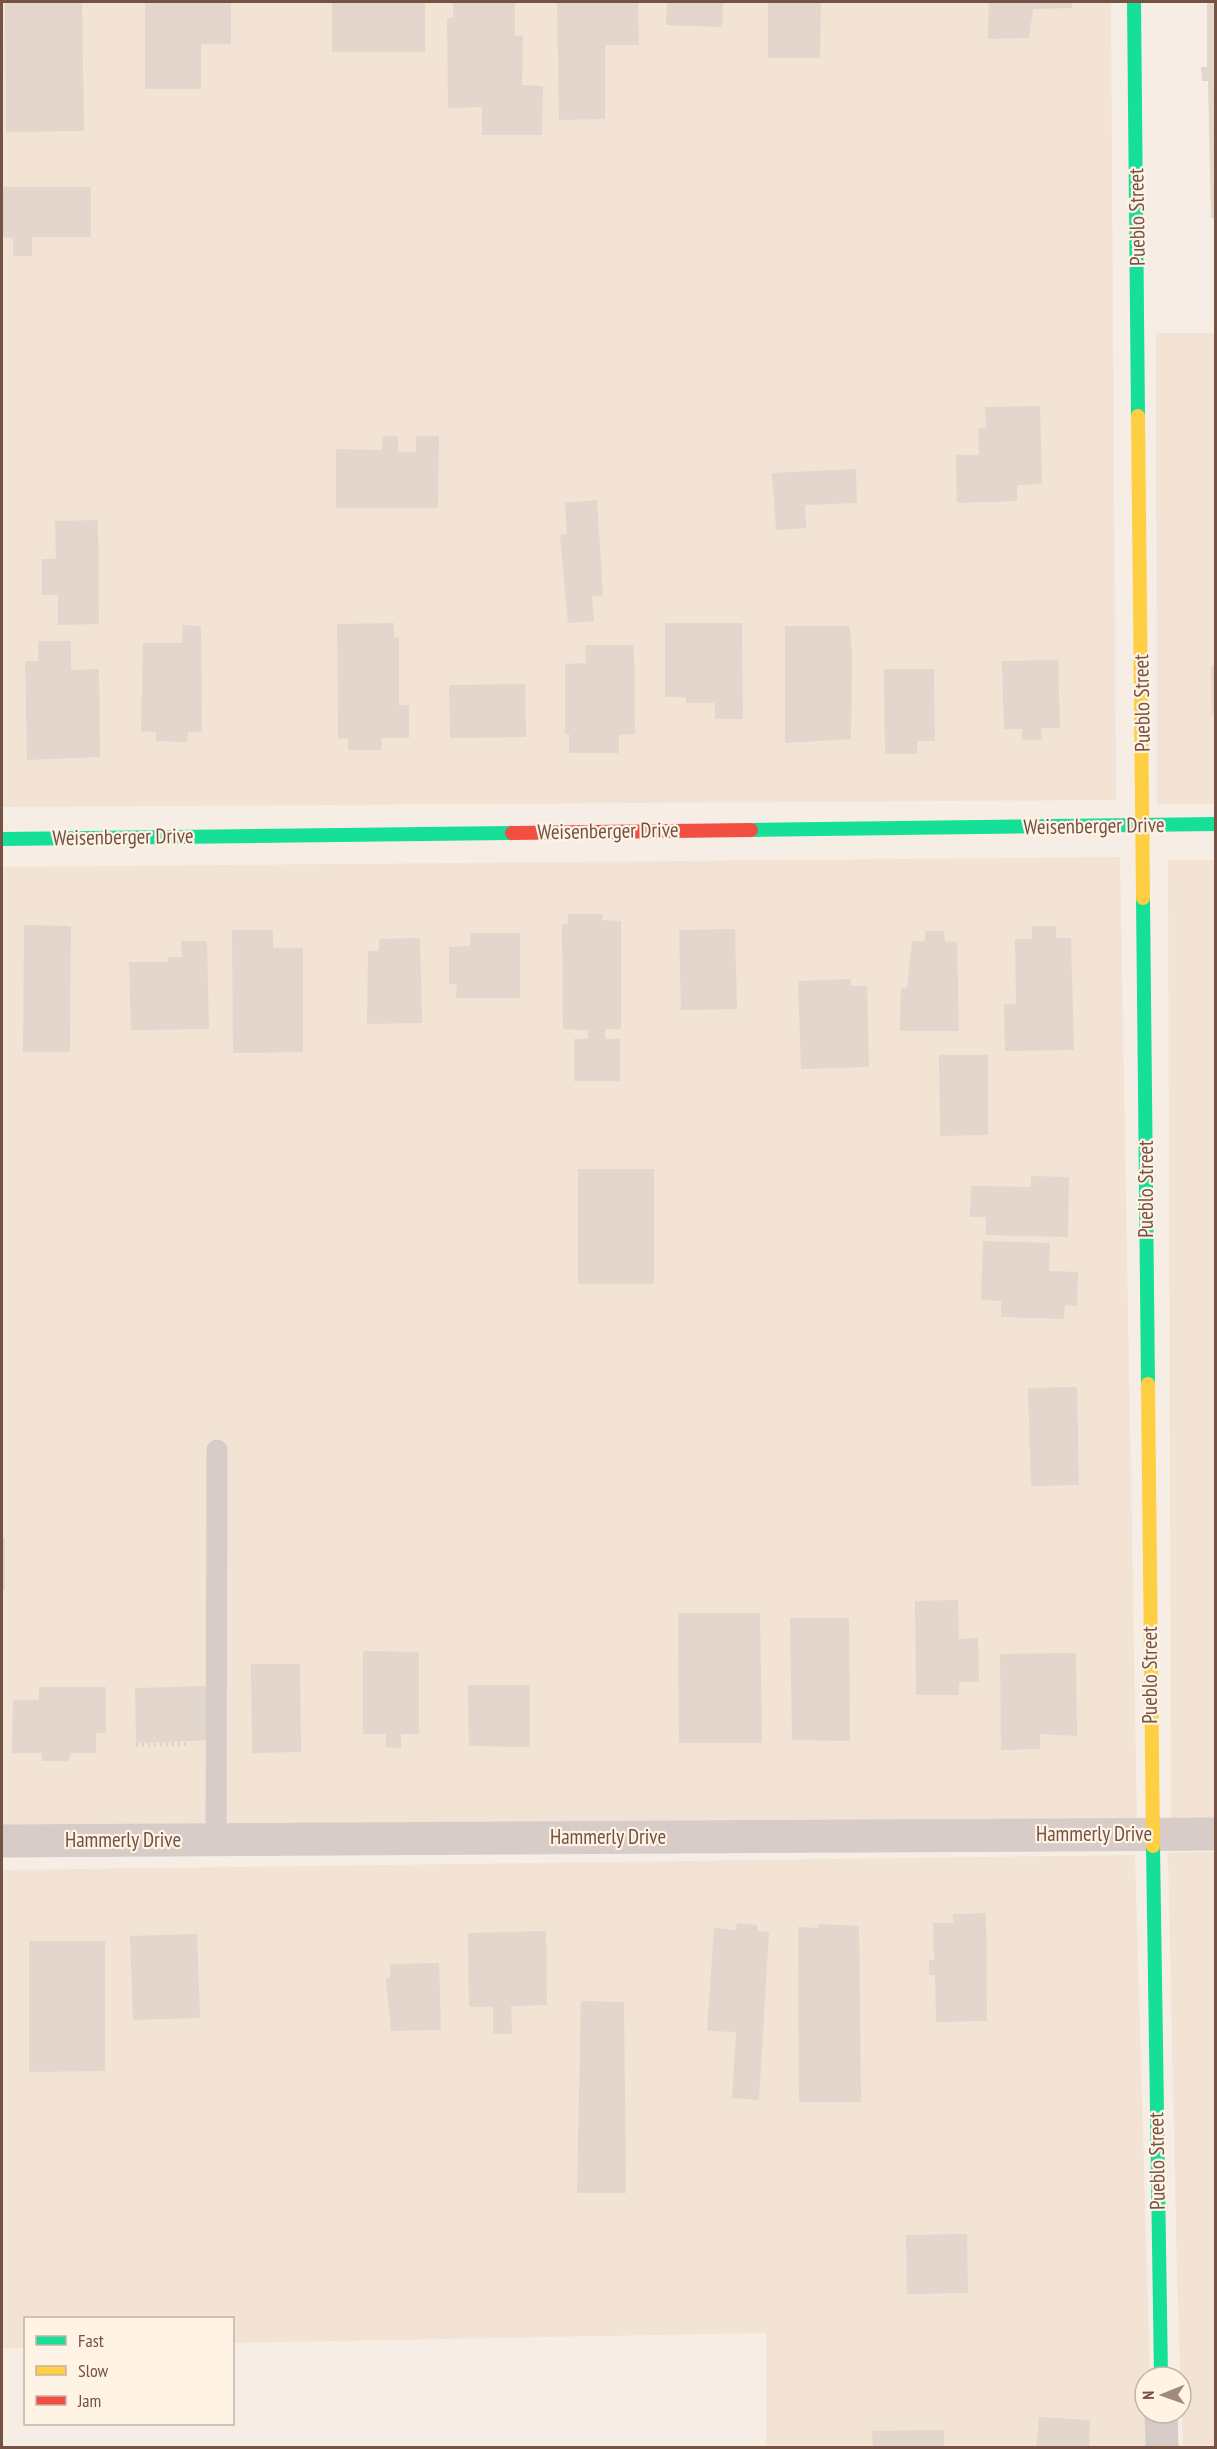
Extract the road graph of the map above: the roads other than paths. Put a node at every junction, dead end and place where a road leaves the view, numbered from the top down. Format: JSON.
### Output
{"nodes":[{"id":1,"x":1134,"y":2,"type":"edge"},
{"id":2,"x":1215,"y":824,"type":"edge"},
{"id":3,"x":1144,"y":825,"type":"junction"},
{"id":4,"x":2,"y":839,"type":"edge"},
{"id":5,"x":217,"y":1450,"type":"dead end"},
{"id":6,"x":1151,"y":1834,"type":"junction"},
{"id":7,"x":1215,"y":1834,"type":"edge"},
{"id":8,"x":216,"y":1840,"type":"junction"},
{"id":9,"x":2,"y":1841,"type":"edge"},
{"id":10,"x":1161,"y":2365,"type":"edge"},
{"id":11,"x":1161,"y":2425,"type":"edge"},
{"id":12,"x":1162,"y":2448,"type":"edge"}],
"edges":[{"from":1,"to":3,"type":"street","name":"Pueblo Street"},
{"from":2,"to":3,"type":"street","name":"Weisenberger Drive"},
{"from":3,"to":4,"type":"street","name":"Weisenberger Drive"},
{"from":3,"to":6,"type":"street","name":"Pueblo Street"},
{"from":5,"to":8,"type":"lane"},
{"from":6,"to":7,"type":"street","name":"Hammerly Drive"},
{"from":6,"to":8,"type":"street","name":"Hammerly Drive"},
{"from":6,"to":10,"type":"street","name":"Pueblo Street"},
{"from":8,"to":9,"type":"street","name":"Hammerly Drive"},
{"from":11,"to":12,"type":"street"}]}
